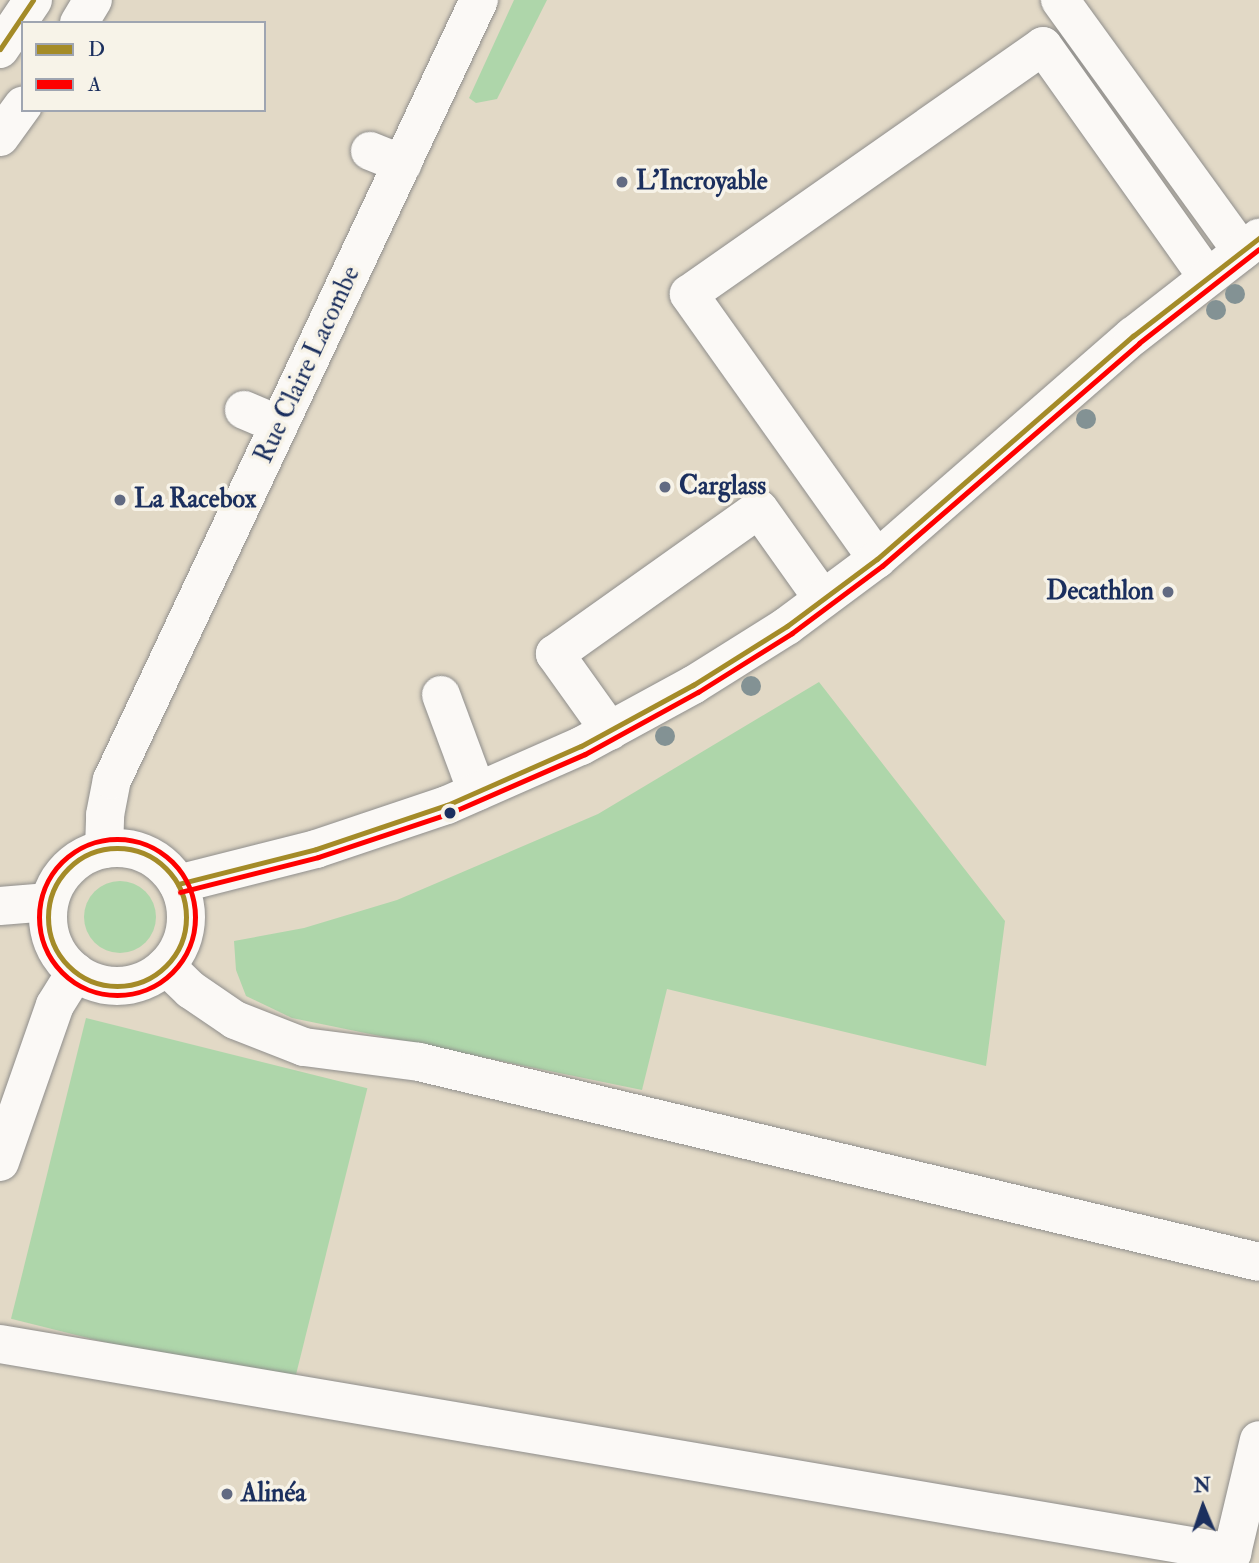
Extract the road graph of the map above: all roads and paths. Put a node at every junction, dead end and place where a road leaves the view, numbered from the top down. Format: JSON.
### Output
{"nodes":[{"id":1,"x":33,"y":0,"type":"edge"},
{"id":2,"x":93,"y":0,"type":"edge"},
{"id":3,"x":480,"y":0,"type":"edge"},
{"id":4,"x":1060,"y":0,"type":"edge"},
{"id":5,"x":80,"y":21,"type":"edge"},
{"id":6,"x":0,"y":49,"type":"edge"},
{"id":7,"x":21,"y":108,"type":"edge"},
{"id":8,"x":0,"y":137,"type":"edge"},
{"id":9,"x":1250,"y":244,"type":"edge"},
{"id":10,"x":1207,"y":277,"type":"junction"},
{"id":11,"x":244,"y":410,"type":"dead end"},
{"id":12,"x":279,"y":425,"type":"junction"},
{"id":13,"x":877,"y":559,"type":"junction"},
{"id":14,"x":823,"y":599,"type":"junction"},
{"id":15,"x":442,"y":695,"type":"dead end"},
{"id":16,"x":610,"y":731,"type":"junction"},
{"id":17,"x":477,"y":792,"type":"junction"},
{"id":18,"x":104,"y":849,"type":"junction"},
{"id":19,"x":178,"y":884,"type":"junction"},
{"id":20,"x":50,"y":902,"type":"junction"},
{"id":21,"x":0,"y":906,"type":"edge"},
{"id":22,"x":166,"y":966,"type":"junction"},
{"id":23,"x":76,"y":972,"type":"junction"},
{"id":24,"x":0,"y":1162,"type":"edge"},
{"id":25,"x":1259,"y":1262,"type":"edge"},
{"id":26,"x":0,"y":1344,"type":"edge"},
{"id":27,"x":1259,"y":1440,"type":"edge"}],
"edges":[{"from":1,"to":6,"type":"street"},
{"from":2,"to":5,"type":"street"},
{"from":3,"to":12,"type":"street","name":"Rue Claire Lacombe"},
{"from":4,"to":9,"type":"street"},
{"from":7,"to":8,"type":"street"},
{"from":9,"to":10,"type":"street"},
{"from":10,"to":13,"type":"street"},
{"from":10,"to":13,"type":"street"},
{"from":11,"to":12,"type":"street"},
{"from":12,"to":18,"type":"street","name":"Rue Claire Lacombe"},
{"from":13,"to":14,"type":"street"},
{"from":14,"to":16,"type":"street"},
{"from":14,"to":16,"type":"street"},
{"from":15,"to":17,"type":"street"},
{"from":16,"to":17,"type":"street"},
{"from":17,"to":19,"type":"street"},
{"from":18,"to":19,"type":"street"},
{"from":18,"to":20,"type":"street"},
{"from":19,"to":22,"type":"street"},
{"from":20,"to":21,"type":"street"},
{"from":20,"to":23,"type":"street"},
{"from":22,"to":23,"type":"street"},
{"from":22,"to":25,"type":"street"},
{"from":23,"to":24,"type":"street"},
{"from":26,"to":27,"type":"street"}]}
